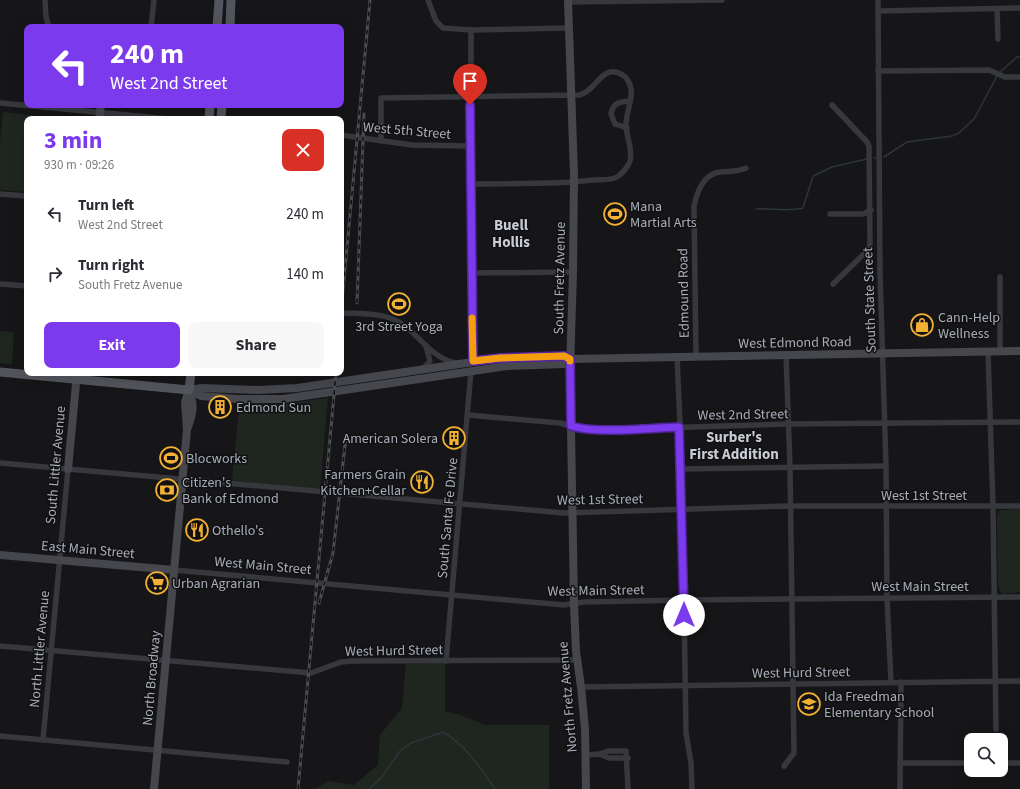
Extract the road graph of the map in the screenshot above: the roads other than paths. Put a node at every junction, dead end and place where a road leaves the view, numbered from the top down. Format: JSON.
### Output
{"nodes":[{"id":1,"x":45,"y":0,"type":"edge"},
{"id":2,"x":154,"y":0,"type":"edge"},
{"id":3,"x":219,"y":0,"type":"edge"},
{"id":4,"x":232,"y":0,"type":"edge"},
{"id":5,"x":428,"y":0,"type":"edge"},
{"id":6,"x":722,"y":0,"type":"edge"},
{"id":7,"x":878,"y":0,"type":"edge"},
{"id":8,"x":568,"y":1,"type":"edge"},
{"id":9,"x":1020,"y":8,"type":"edge"},
{"id":10,"x":997,"y":9,"type":"junction"},
{"id":11,"x":878,"y":10,"type":"junction"},
{"id":12,"x":48,"y":24,"type":"edge"},
{"id":13,"x":151,"y":24,"type":"edge"},
{"id":14,"x":217,"y":24,"type":"edge"},
{"id":15,"x":230,"y":24,"type":"edge"},
{"id":16,"x":568,"y":28,"type":"junction"},
{"id":17,"x":471,"y":30,"type":"junction"},
{"id":18,"x":998,"y":39,"type":"dead end"},
{"id":19,"x":878,"y":71,"type":"junction"},
{"id":20,"x":1020,"y":76,"type":"edge"},
{"id":21,"x":571,"y":95,"type":"junction"},
{"id":22,"x":471,"y":96,"type":"junction"},
{"id":23,"x":629,"y":101,"type":"junction"},
{"id":24,"x":0,"y":104,"type":"edge"},
{"id":25,"x":832,"y":105,"type":"dead end"},
{"id":26,"x":24,"y":106,"type":"edge"},
{"id":27,"x":50,"y":108,"type":"edge"},
{"id":28,"x":100,"y":112,"type":"edge"},
{"id":29,"x":139,"y":116,"type":"edge"},
{"id":30,"x":626,"y":128,"type":"junction"},
{"id":31,"x":344,"y":135,"type":"edge"},
{"id":32,"x":381,"y":141,"type":"junction"},
{"id":33,"x":470,"y":146,"type":"junction"},
{"id":34,"x":746,"y":168,"type":"dead end"},
{"id":35,"x":879,"y":175,"type":"junction"},
{"id":36,"x":870,"y":177,"type":"junction"},
{"id":37,"x":573,"y":182,"type":"junction"},
{"id":38,"x":471,"y":184,"type":"junction"},
{"id":39,"x":0,"y":194,"type":"edge"},
{"id":40,"x":24,"y":196,"type":"edge"},
{"id":41,"x":871,"y":210,"type":"junction"},
{"id":42,"x":830,"y":214,"type":"dead end"},
{"id":43,"x":573,"y":272,"type":"junction"},
{"id":44,"x":471,"y":273,"type":"junction"},
{"id":45,"x":1000,"y":277,"type":"dead end"},
{"id":46,"x":0,"y":284,"type":"edge"},
{"id":47,"x":833,"y":284,"type":"dead end"},
{"id":48,"x":24,"y":286,"type":"edge"},
{"id":49,"x":344,"y":313,"type":"edge"},
{"id":50,"x":425,"y":344,"type":"junction"},
{"id":51,"x":1020,"y":351,"type":"edge"},
{"id":52,"x":988,"y":352,"type":"junction"},
{"id":53,"x":1000,"y":352,"type":"junction"},
{"id":54,"x":786,"y":354,"type":"junction"},
{"id":55,"x":883,"y":354,"type":"junction"},
{"id":56,"x":677,"y":356,"type":"junction"},
{"id":57,"x":696,"y":356,"type":"junction"},
{"id":58,"x":570,"y":359,"type":"junction"},
{"id":59,"x":473,"y":361,"type":"junction"},
{"id":60,"x":462,"y":363,"type":"junction"},
{"id":61,"x":423,"y":369,"type":"junction"},
{"id":62,"x":472,"y":371,"type":"junction"},
{"id":63,"x":0,"y":372,"type":"edge"},
{"id":64,"x":24,"y":373,"type":"edge"},
{"id":65,"x":77,"y":376,"type":"edge"},
{"id":66,"x":191,"y":376,"type":"edge"},
{"id":67,"x":189,"y":390,"type":"junction"},
{"id":68,"x":468,"y":415,"type":"junction"},
{"id":69,"x":1020,"y":422,"type":"edge"},
{"id":70,"x":990,"y":423,"type":"junction"},
{"id":71,"x":787,"y":424,"type":"junction"},
{"id":72,"x":884,"y":425,"type":"junction"},
{"id":73,"x":571,"y":426,"type":"junction"},
{"id":74,"x":679,"y":427,"type":"junction"},
{"id":75,"x":0,"y":463,"type":"edge"},
{"id":76,"x":886,"y":466,"type":"junction"},
{"id":77,"x":790,"y":467,"type":"junction"},
{"id":78,"x":68,"y":469,"type":"junction"},
{"id":79,"x":682,"y":469,"type":"junction"},
{"id":80,"x":182,"y":479,"type":"junction"},
{"id":81,"x":461,"y":504,"type":"junction"},
{"id":82,"x":790,"y":506,"type":"junction"},
{"id":83,"x":993,"y":506,"type":"junction"},
{"id":84,"x":1020,"y":506,"type":"edge"},
{"id":85,"x":886,"y":507,"type":"junction"},
{"id":86,"x":682,"y":510,"type":"junction"},
{"id":87,"x":572,"y":512,"type":"junction"},
{"id":88,"x":0,"y":555,"type":"edge"},
{"id":89,"x":59,"y":560,"type":"junction"},
{"id":90,"x":174,"y":570,"type":"junction"},
{"id":91,"x":453,"y":595,"type":"junction"},
{"id":92,"x":1020,"y":597,"type":"edge"},
{"id":93,"x":995,"y":598,"type":"junction"},
{"id":94,"x":887,"y":599,"type":"junction"},
{"id":95,"x":684,"y":600,"type":"junction"},
{"id":96,"x":792,"y":600,"type":"junction"},
{"id":97,"x":574,"y":604,"type":"junction"},
{"id":98,"x":0,"y":646,"type":"edge"},
{"id":99,"x":51,"y":651,"type":"junction"},
{"id":100,"x":577,"y":660,"type":"junction"},
{"id":101,"x":166,"y":661,"type":"junction"},
{"id":102,"x":446,"y":662,"type":"junction"},
{"id":103,"x":996,"y":681,"type":"junction"},
{"id":104,"x":1020,"y":681,"type":"edge"},
{"id":105,"x":891,"y":682,"type":"junction"},
{"id":106,"x":901,"y":682,"type":"junction"},
{"id":107,"x":794,"y":685,"type":"junction"},
{"id":108,"x":686,"y":686,"type":"junction"},
{"id":109,"x":582,"y":687,"type":"junction"},
{"id":110,"x":996,"y":729,"type":"dead end"},
{"id":111,"x":0,"y":736,"type":"edge"},
{"id":112,"x":43,"y":740,"type":"junction"},
{"id":113,"x":158,"y":750,"type":"junction"},
{"id":114,"x":600,"y":754,"type":"junction"},
{"id":115,"x":586,"y":755,"type":"junction"},
{"id":116,"x":628,"y":758,"type":"junction"},
{"id":117,"x":287,"y":762,"type":"dead end"},
{"id":118,"x":900,"y":763,"type":"junction"},
{"id":119,"x":964,"y":763,"type":"edge"},
{"id":120,"x":1008,"y":763,"type":"edge"},
{"id":121,"x":1020,"y":763,"type":"edge"},
{"id":122,"x":784,"y":766,"type":"dead end"},
{"id":123,"x":154,"y":789,"type":"edge"},
{"id":124,"x":586,"y":789,"type":"edge"},
{"id":125,"x":628,"y":789,"type":"edge"},
{"id":126,"x":692,"y":789,"type":"edge"},
{"id":127,"x":900,"y":789,"type":"edge"}],
"edges":[{"from":1,"to":12,"type":"street"},
{"from":2,"to":13,"type":"street"},
{"from":3,"to":14,"type":"main road"},
{"from":4,"to":15,"type":"main road"},
{"from":5,"to":17,"type":"street"},
{"from":6,"to":8,"type":"street"},
{"from":7,"to":11,"type":"street","name":"South State Street"},
{"from":8,"to":16,"type":"main road","name":"South Fretz Avenue"},
{"from":9,"to":10,"type":"street"},
{"from":10,"to":11,"type":"street"},
{"from":10,"to":18,"type":"street"},
{"from":11,"to":19,"type":"street","name":"South State Street"},
{"from":16,"to":17,"type":"street"},
{"from":16,"to":21,"type":"main road","name":"South Fretz Avenue"},
{"from":17,"to":22,"type":"street"},
{"from":19,"to":20,"type":"street"},
{"from":19,"to":35,"type":"street","name":"South State Street"},
{"from":21,"to":22,"type":"street"},
{"from":21,"to":23,"type":"street"},
{"from":21,"to":37,"type":"main road","name":"South Fretz Avenue"},
{"from":22,"to":32,"type":"street"},
{"from":22,"to":33,"type":"street"},
{"from":23,"to":30,"type":"street"},
{"from":23,"to":30,"type":"street"},
{"from":24,"to":26,"type":"street"},
{"from":25,"to":36,"type":"street"},
{"from":27,"to":28,"type":"street"},
{"from":28,"to":29,"type":"street"},
{"from":30,"to":37,"type":"street"},
{"from":31,"to":32,"type":"street","name":"West 5th Street"},
{"from":32,"to":33,"type":"street","name":"West 5th Street"},
{"from":33,"to":38,"type":"street"},
{"from":34,"to":57,"type":"street","name":"Edmound Road"},
{"from":35,"to":36,"type":"street"},
{"from":35,"to":55,"type":"street","name":"South State Street"},
{"from":36,"to":41,"type":"street"},
{"from":37,"to":38,"type":"street"},
{"from":37,"to":43,"type":"main road","name":"South Fretz Avenue"},
{"from":38,"to":44,"type":"street"},
{"from":39,"to":40,"type":"street"},
{"from":41,"to":42,"type":"street"},
{"from":41,"to":47,"type":"street"},
{"from":43,"to":44,"type":"street"},
{"from":43,"to":58,"type":"main road","name":"South Fretz Avenue"},
{"from":44,"to":59,"type":"street"},
{"from":45,"to":53,"type":"street"},
{"from":46,"to":48,"type":"street"},
{"from":49,"to":50,"type":"street"},
{"from":50,"to":60,"type":"street"},
{"from":50,"to":61,"type":"street"},
{"from":51,"to":53,"type":"main road","name":"West Edmond Road"},
{"from":52,"to":53,"type":"main road","name":"West Edmond Road"},
{"from":52,"to":55,"type":"main road","name":"West Edmond Road"},
{"from":52,"to":70,"type":"street"},
{"from":54,"to":55,"type":"main road","name":"West Edmond Road"},
{"from":54,"to":57,"type":"main road","name":"West Edmond Road"},
{"from":54,"to":71,"type":"street"},
{"from":55,"to":72,"type":"street","name":"South State Street"},
{"from":56,"to":57,"type":"main road","name":"West Edmond Road"},
{"from":56,"to":58,"type":"main road","name":"West Edmond Road"},
{"from":56,"to":74,"type":"street"},
{"from":58,"to":59,"type":"main road","name":"West Edmond Road"},
{"from":58,"to":62,"type":"main road","name":"West Edmond Road"},
{"from":58,"to":73,"type":"main road","name":"South Fretz Avenue"},
{"from":59,"to":60,"type":"main road","name":"West Edmond Road"},
{"from":60,"to":61,"type":"main road","name":"West Edmond Road"},
{"from":61,"to":67,"type":"main road","name":"West Edmond Road"},
{"from":62,"to":67,"type":"main road","name":"West Edmond Road"},
{"from":62,"to":68,"type":"street","name":"South Santa Fe Drive"},
{"from":63,"to":64,"type":"main road"},
{"from":65,"to":67,"type":"main road"},
{"from":65,"to":78,"type":"main road","name":"South Littler Avenue"},
{"from":66,"to":67,"type":"main road"},
{"from":67,"to":80,"type":"main road","name":"North Broadway"},
{"from":68,"to":73,"type":"street","name":"West 2nd Street"},
{"from":68,"to":81,"type":"street","name":"South Santa Fe Drive"},
{"from":69,"to":70,"type":"street","name":"West 2nd Street"},
{"from":70,"to":72,"type":"street","name":"West 2nd Street"},
{"from":70,"to":83,"type":"street"},
{"from":71,"to":72,"type":"street","name":"West 2nd Street"},
{"from":71,"to":74,"type":"street","name":"West 2nd Street"},
{"from":71,"to":77,"type":"street"},
{"from":72,"to":76,"type":"street","name":"South State Street"},
{"from":73,"to":74,"type":"street","name":"West 2nd Street"},
{"from":73,"to":87,"type":"main road","name":"South Fretz Avenue"},
{"from":74,"to":79,"type":"street"},
{"from":75,"to":78,"type":"street","name":"West 1st Street"},
{"from":76,"to":77,"type":"street"},
{"from":76,"to":85,"type":"street","name":"South State Street"},
{"from":77,"to":79,"type":"street"},
{"from":77,"to":82,"type":"street"},
{"from":78,"to":80,"type":"street","name":"West 1st Street"},
{"from":78,"to":89,"type":"street","name":"South Littler Avenue"},
{"from":79,"to":86,"type":"street"},
{"from":80,"to":81,"type":"street","name":"West 1st Street"},
{"from":80,"to":90,"type":"main road","name":"North Broadway"},
{"from":81,"to":87,"type":"street","name":"West 1st Street"},
{"from":81,"to":91,"type":"street","name":"South Santa Fe Drive"},
{"from":82,"to":85,"type":"street","name":"West 1st Street"},
{"from":82,"to":86,"type":"street","name":"West 1st Street"},
{"from":82,"to":96,"type":"street"},
{"from":83,"to":84,"type":"street","name":"West 1st Street"},
{"from":83,"to":85,"type":"street","name":"West 1st Street"},
{"from":83,"to":93,"type":"street"},
{"from":85,"to":94,"type":"street","name":"South State Street"},
{"from":86,"to":87,"type":"street","name":"West 1st Street"},
{"from":86,"to":95,"type":"street"},
{"from":87,"to":97,"type":"main road","name":"South Fretz Avenue"},
{"from":88,"to":89,"type":"main road","name":"East Main Street"},
{"from":89,"to":90,"type":"main road","name":"East Main Street"},
{"from":89,"to":99,"type":"street","name":"North Littler Avenue"},
{"from":90,"to":91,"type":"street","name":"West Main Street"},
{"from":90,"to":101,"type":"main road","name":"North Broadway"},
{"from":91,"to":97,"type":"street","name":"West Main Street"},
{"from":91,"to":102,"type":"street","name":"South Santa Fe Drive"},
{"from":92,"to":93,"type":"street","name":"West Main Street"},
{"from":93,"to":94,"type":"street","name":"West Main Street"},
{"from":93,"to":103,"type":"street"},
{"from":94,"to":96,"type":"street","name":"West Main Street"},
{"from":94,"to":105,"type":"street","name":"South State Street"},
{"from":95,"to":96,"type":"street","name":"West Main Street"},
{"from":95,"to":97,"type":"street","name":"West Main Street"},
{"from":95,"to":108,"type":"street"},
{"from":96,"to":107,"type":"street"},
{"from":97,"to":100,"type":"main road","name":"North Fretz Avenue"},
{"from":98,"to":99,"type":"street","name":"West Hurd Street"},
{"from":99,"to":101,"type":"street","name":"West Hurd Street"},
{"from":99,"to":112,"type":"street","name":"North Littler Avenue"},
{"from":100,"to":102,"type":"street","name":"West Hurd Street"},
{"from":100,"to":109,"type":"main road","name":"North Fretz Avenue"},
{"from":101,"to":102,"type":"street","name":"West Hurd Street"},
{"from":101,"to":113,"type":"main road","name":"North Broadway"},
{"from":103,"to":104,"type":"street","name":"West Hurd Street"},
{"from":103,"to":106,"type":"street","name":"West Hurd Street"},
{"from":103,"to":110,"type":"street"},
{"from":105,"to":106,"type":"street","name":"West Hurd Street"},
{"from":105,"to":107,"type":"street","name":"West Hurd Street"},
{"from":106,"to":118,"type":"street"},
{"from":107,"to":108,"type":"street","name":"West Hurd Street"},
{"from":107,"to":122,"type":"street"},
{"from":108,"to":109,"type":"street","name":"West Hurd Street"},
{"from":108,"to":126,"type":"street"},
{"from":109,"to":115,"type":"main road","name":"North Fretz Avenue"},
{"from":111,"to":112,"type":"street"},
{"from":112,"to":113,"type":"street"},
{"from":113,"to":117,"type":"street"},
{"from":113,"to":123,"type":"main road","name":"North Broadway"},
{"from":114,"to":115,"type":"street"},
{"from":114,"to":116,"type":"street"},
{"from":114,"to":116,"type":"street"},
{"from":115,"to":124,"type":"main road","name":"North Fretz Avenue"},
{"from":116,"to":125,"type":"street"},
{"from":118,"to":119,"type":"street"},
{"from":118,"to":127,"type":"street"},
{"from":120,"to":121,"type":"street"}]}
